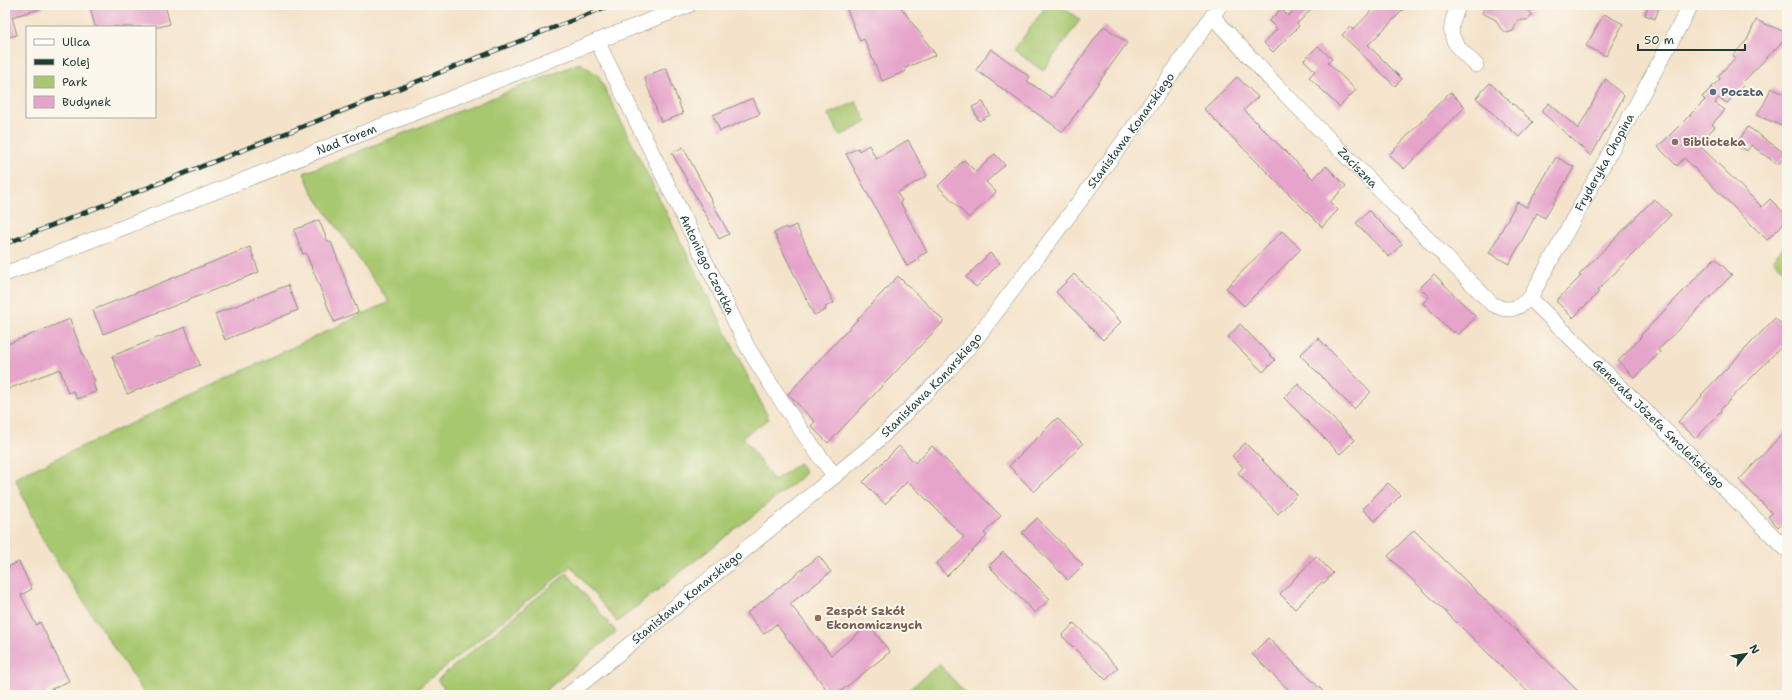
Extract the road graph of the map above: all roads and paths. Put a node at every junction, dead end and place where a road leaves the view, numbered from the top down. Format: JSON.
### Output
{"nodes":[{"id":1,"x":689,"y":5,"type":"edge"},
{"id":2,"x":1459,"y":5,"type":"edge"},
{"id":3,"x":1691,"y":5,"type":"edge"},
{"id":4,"x":1217,"y":11,"type":"edge"},
{"id":5,"x":597,"y":41,"type":"junction"},
{"id":6,"x":1476,"y":65,"type":"dead end"},
{"id":7,"x":5,"y":274,"type":"edge"},
{"id":8,"x":1530,"y":298,"type":"junction"},
{"id":9,"x":835,"y":476,"type":"junction"},
{"id":10,"x":1787,"y":550,"type":"edge"},
{"id":11,"x":568,"y":695,"type":"edge"}],
"edges":[{"from":1,"to":5,"type":"street","name":"Nad Torem"},
{"from":2,"to":6,"type":"street"},
{"from":3,"to":8,"type":"street","name":"Fryderyka Chopina"},
{"from":4,"to":8,"type":"street","name":"Zaciszna"},
{"from":4,"to":9,"type":"street","name":"Stanisława Konarskiego"},
{"from":5,"to":7,"type":"street","name":"Nad Torem"},
{"from":5,"to":9,"type":"street","name":"Antoniego Czortka"},
{"from":8,"to":10,"type":"street","name":"Generała Józefa Smoleńskiego"},
{"from":9,"to":11,"type":"street","name":"Stanisława Konarskiego"}]}
